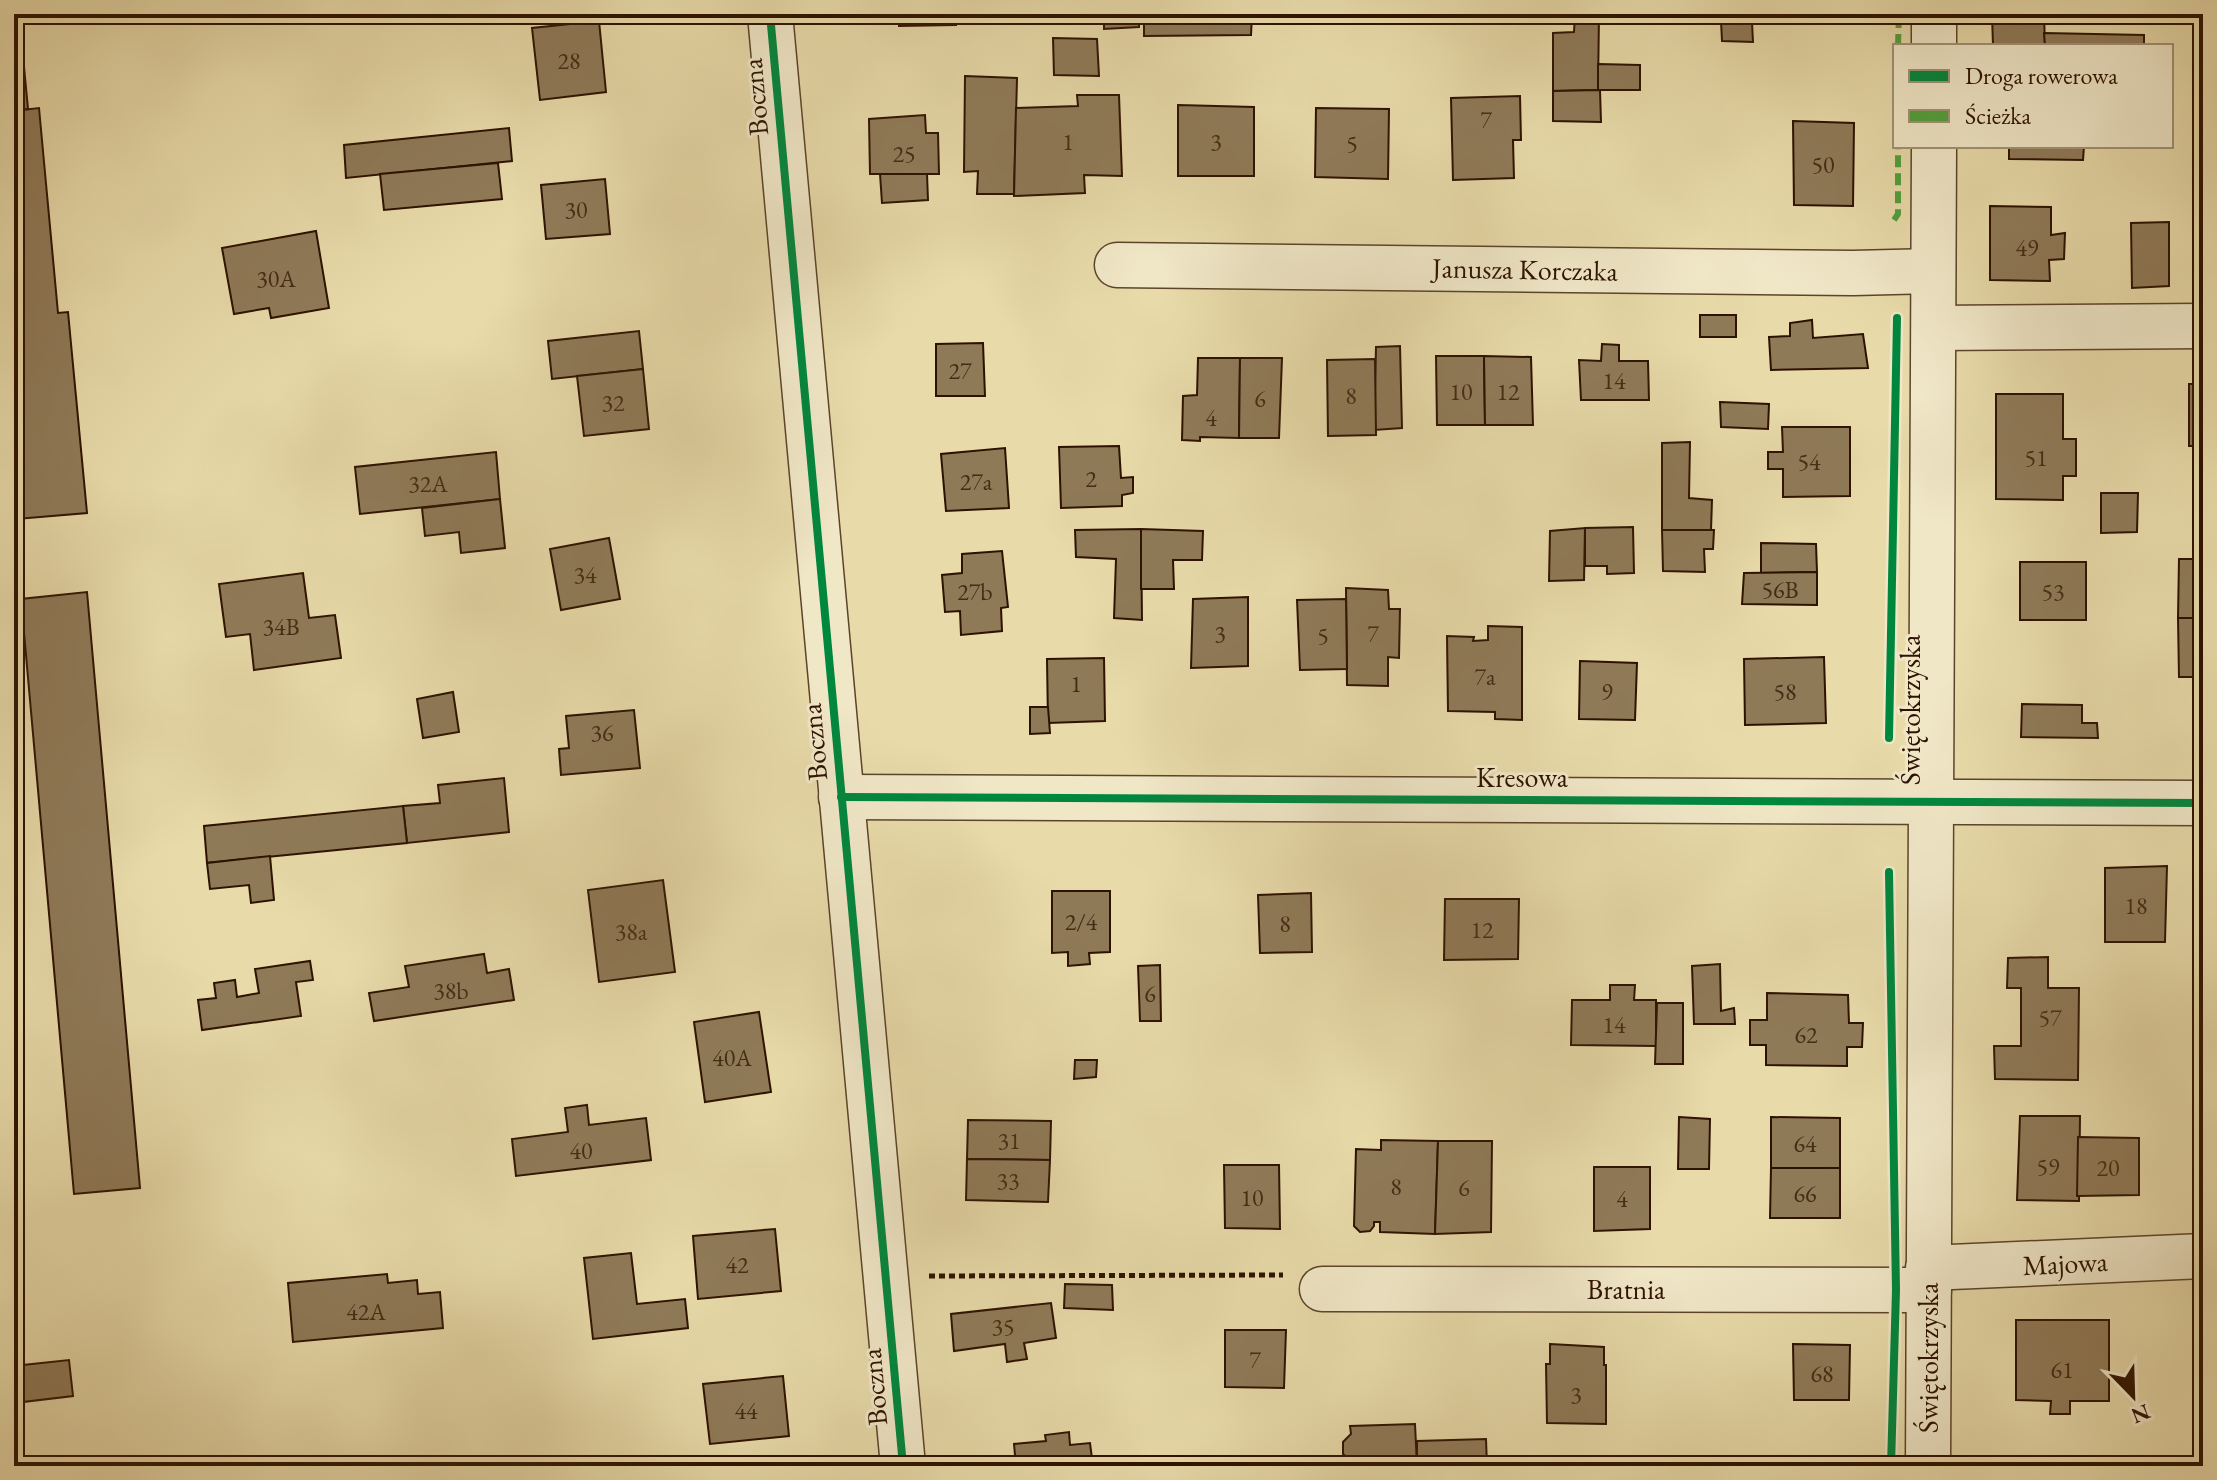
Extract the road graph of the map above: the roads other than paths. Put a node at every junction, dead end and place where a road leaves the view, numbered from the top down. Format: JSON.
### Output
{"nodes":[{"id":1,"x":770,"y":14,"type":"edge"},
{"id":2,"x":1934,"y":14,"type":"edge"},
{"id":3,"x":1934,"y":44,"type":"edge"},
{"id":4,"x":1934,"y":148,"type":"edge"},
{"id":5,"x":1117,"y":265,"type":"dead end"},
{"id":6,"x":1933,"y":271,"type":"junction"},
{"id":7,"x":2203,"y":326,"type":"edge"},
{"id":8,"x":1934,"y":328,"type":"junction"},
{"id":9,"x":841,"y":797,"type":"junction"},
{"id":10,"x":1932,"y":801,"type":"junction"},
{"id":11,"x":2203,"y":803,"type":"edge"},
{"id":12,"x":2203,"y":1256,"type":"edge"},
{"id":13,"x":1928,"y":1279,"type":"junction"},
{"id":14,"x":1322,"y":1289,"type":"road end"},
{"id":15,"x":903,"y":1466,"type":"edge"},
{"id":16,"x":1928,"y":1466,"type":"edge"}],
"edges":[{"from":1,"to":9,"type":"street","name":"Boczna"},
{"from":2,"to":3,"type":"street"},
{"from":4,"to":6,"type":"street","name":"Świętokrzyska"},
{"from":5,"to":6,"type":"street","name":"Janusza Korczaka"},
{"from":6,"to":8,"type":"street","name":"Świętokrzyska"},
{"from":7,"to":8,"type":"street"},
{"from":8,"to":10,"type":"street","name":"Świętokrzyska"},
{"from":9,"to":10,"type":"street","name":"Kresowa"},
{"from":9,"to":15,"type":"street","name":"Boczna"},
{"from":10,"to":11,"type":"street","name":"Kresowa"},
{"from":10,"to":13,"type":"street","name":"Świętokrzyska"},
{"from":12,"to":13,"type":"street","name":"Majowa"},
{"from":13,"to":14,"type":"street","name":"Bratnia"},
{"from":13,"to":16,"type":"street","name":"Świętokrzyska"}]}
